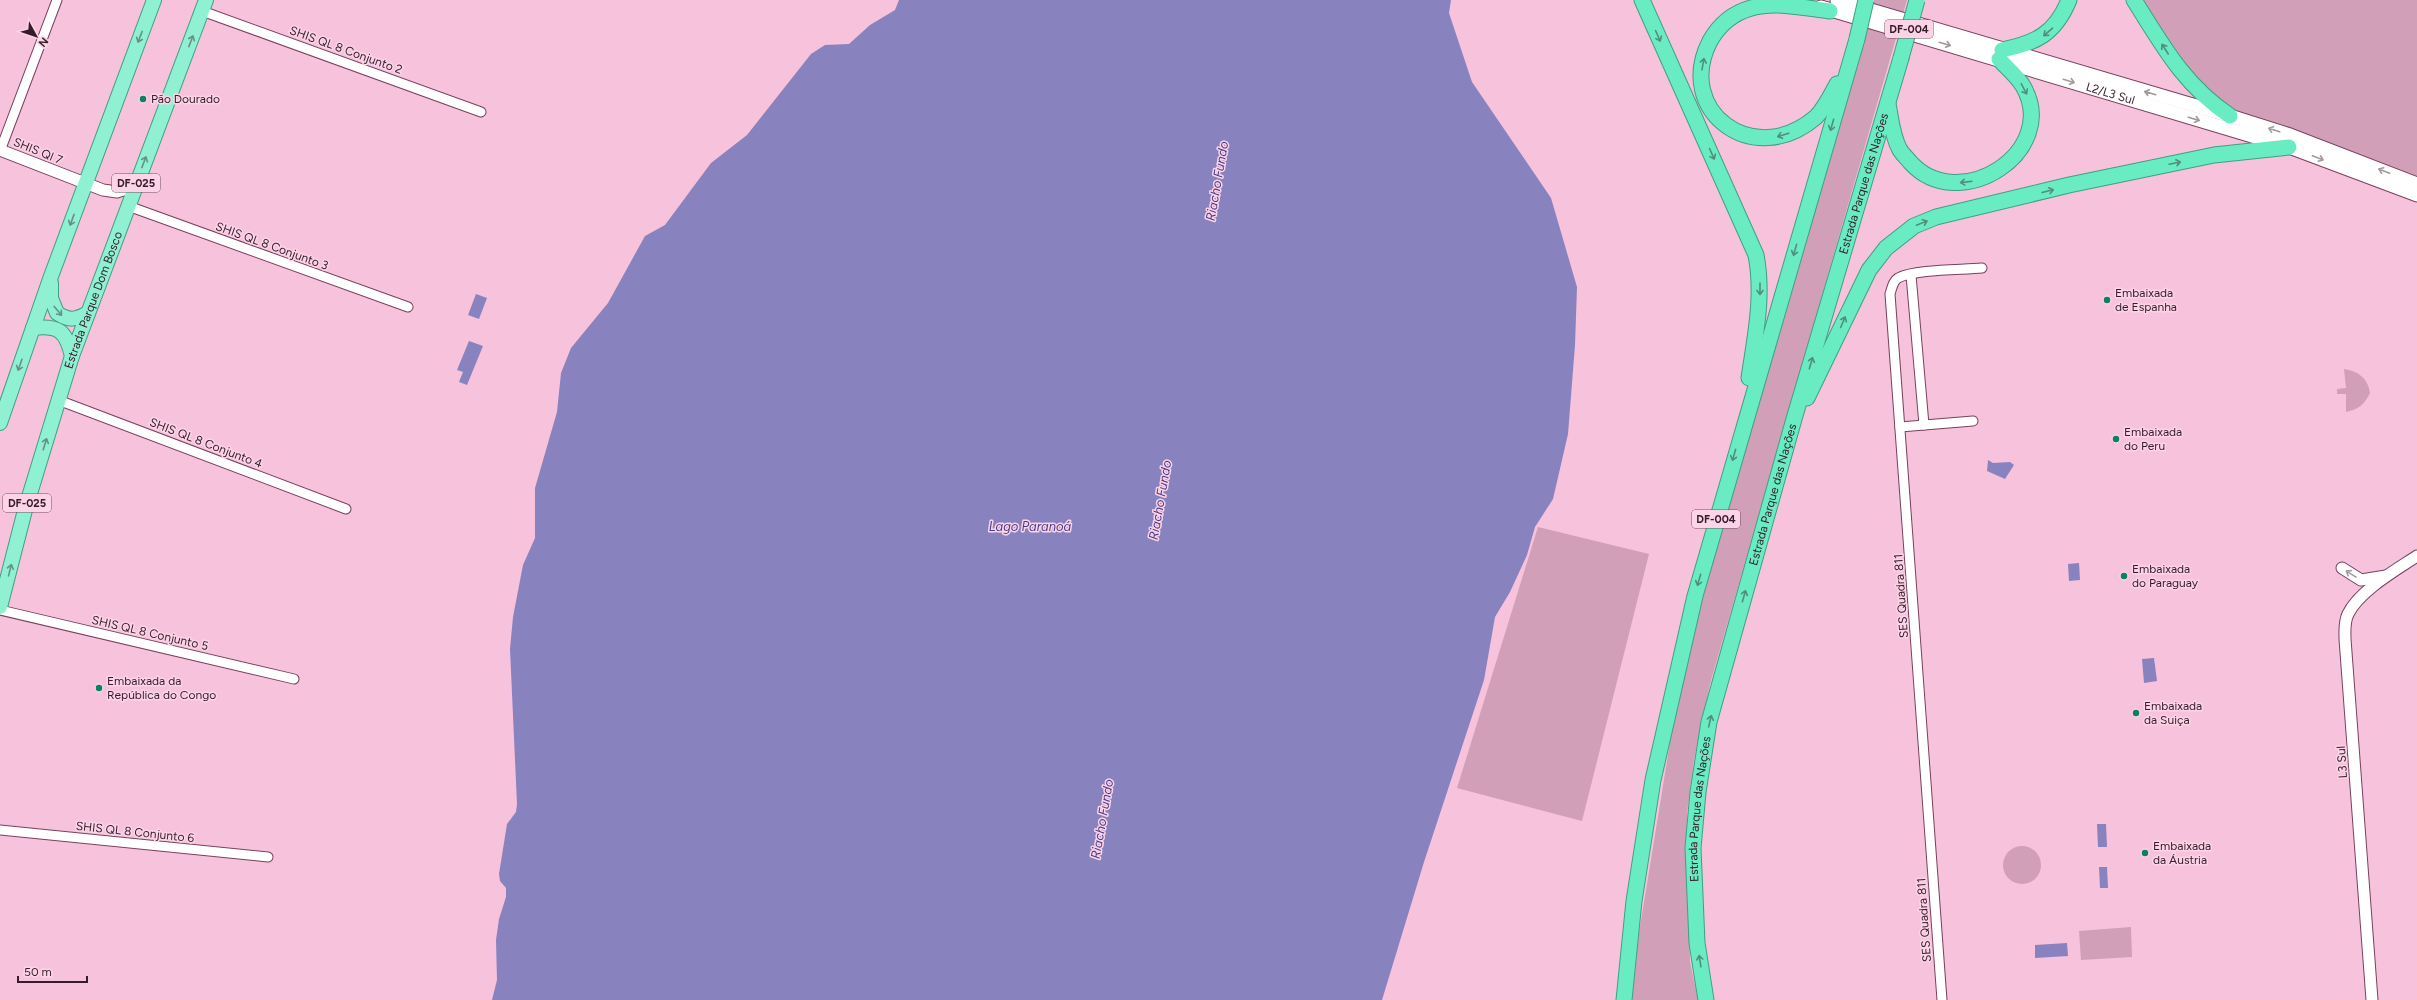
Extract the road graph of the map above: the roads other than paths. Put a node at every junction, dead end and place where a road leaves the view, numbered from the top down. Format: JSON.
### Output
{"nodes":[{"id":1,"x":57,"y":0,"type":"edge"},
{"id":2,"x":154,"y":0,"type":"edge"},
{"id":3,"x":1642,"y":0,"type":"edge"},
{"id":4,"x":1800,"y":0,"type":"edge"},
{"id":5,"x":1866,"y":0,"type":"edge"},
{"id":6,"x":1917,"y":0,"type":"edge"},
{"id":7,"x":2069,"y":0,"type":"edge"},
{"id":8,"x":2134,"y":0,"type":"edge"},
{"id":9,"x":1833,"y":5,"type":"edge"},
{"id":10,"x":204,"y":6,"type":"edge"},
{"id":11,"x":1856,"y":43,"type":"junction"},
{"id":12,"x":2001,"y":54,"type":"junction"},
{"id":13,"x":1887,"y":101,"type":"junction"},
{"id":14,"x":481,"y":112,"type":"dead end"},
{"id":15,"x":2230,"y":116,"type":"junction"},
{"id":16,"x":2289,"y":147,"type":"junction"},
{"id":17,"x":0,"y":150,"type":"edge"},
{"id":18,"x":88,"y":178,"type":"junction"},
{"id":19,"x":2417,"y":184,"type":"edge"},
{"id":20,"x":136,"y":186,"type":"junction"},
{"id":21,"x":2417,"y":195,"type":"edge"},
{"id":22,"x":128,"y":206,"type":"junction"},
{"id":23,"x":1982,"y":268,"type":"dead end"},
{"id":24,"x":1911,"y":275,"type":"junction"},
{"id":25,"x":50,"y":279,"type":"junction"},
{"id":26,"x":408,"y":307,"type":"dead end"},
{"id":27,"x":88,"y":313,"type":"junction"},
{"id":28,"x":33,"y":328,"type":"junction"},
{"id":29,"x":72,"y":356,"type":"junction"},
{"id":30,"x":58,"y":400,"type":"junction"},
{"id":31,"x":1794,"y":419,"type":"junction"},
{"id":32,"x":1972,"y":421,"type":"dead end"},
{"id":33,"x":0,"y":423,"type":"edge"},
{"id":34,"x":1924,"y":425,"type":"junction"},
{"id":35,"x":1900,"y":427,"type":"junction"},
{"id":36,"x":1740,"y":436,"type":"junction"},
{"id":37,"x":346,"y":509,"type":"dead end"},
{"id":38,"x":2417,"y":556,"type":"edge"},
{"id":39,"x":2342,"y":568,"type":"dead end"},
{"id":40,"x":2388,"y":575,"type":"junction"},
{"id":41,"x":0,"y":609,"type":"edge"},
{"id":42,"x":294,"y":679,"type":"dead end"},
{"id":43,"x":0,"y":830,"type":"edge"},
{"id":44,"x":268,"y":857,"type":"dead end"},
{"id":45,"x":1624,"y":1000,"type":"edge"},
{"id":46,"x":1706,"y":1000,"type":"edge"},
{"id":47,"x":1942,"y":1000,"type":"edge"},
{"id":48,"x":2372,"y":1000,"type":"edge"}],
"edges":[{"from":1,"to":17,"type":"street"},
{"from":2,"to":18,"type":"main road","one_way":true},
{"from":3,"to":36,"type":"highway","one_way":true},
{"from":4,"to":9,"type":"main road","name":"L2/L3 Sul"},
{"from":5,"to":11,"type":"highway","number":"DF-004","bridge":true},
{"from":6,"to":13,"type":"highway","name":"Estrada Parque das Nações","number":"DF-004","bridge":true},
{"from":7,"to":12,"type":"highway","one_way":true},
{"from":15,"to":8,"type":"highway","one_way":true},
{"from":11,"to":9,"type":"highway","one_way":true},
{"from":9,"to":12,"type":"main road","name":"L2/L3 Sul"},
{"from":10,"to":14,"type":"street","name":"SHIS QL 8 Conjunto 2"},
{"from":20,"to":10,"type":"main road","name":"Estrada Parque Dom Bosco","number":"DF-025","one_way":true},
{"from":11,"to":36,"type":"highway","number":"DF-004","one_way":true},
{"from":12,"to":13,"type":"highway","one_way":true},
{"from":15,"to":12,"type":"main road","name":"L2/L3 Sul","one_way":true},
{"from":12,"to":16,"type":"main road","name":"L2/L3 Sul","one_way":true},
{"from":31,"to":13,"type":"highway","name":"Estrada Parque das Nações","number":"DF-004","one_way":true},
{"from":19,"to":15,"type":"main road","name":"L2/L3 Sul","one_way":true},
{"from":16,"to":21,"type":"main road","name":"L2/L3 Sul","one_way":true},
{"from":31,"to":16,"type":"highway","one_way":true},
{"from":17,"to":18,"type":"street","name":"SHIS QI 7"},
{"from":18,"to":20,"type":"street","name":"SHIS QI 7"},
{"from":18,"to":25,"type":"main road","one_way":true},
{"from":20,"to":22,"type":"main road","name":"Estrada Parque Dom Bosco","number":"DF-025"},
{"from":22,"to":26,"type":"street","name":"SHIS QL 8 Conjunto 3"},
{"from":22,"to":27,"type":"main road","name":"Estrada Parque Dom Bosco","number":"DF-025"},
{"from":23,"to":24,"type":"street","name":"SES Quadra 811"},
{"from":24,"to":34,"type":"street"},
{"from":24,"to":35,"type":"street","name":"SES Quadra 811"},
{"from":25,"to":27,"type":"main road","one_way":true},
{"from":25,"to":28,"type":"main road"},
{"from":27,"to":29,"type":"main road","name":"Estrada Parque Dom Bosco","number":"DF-025"},
{"from":28,"to":29,"type":"main road"},
{"from":28,"to":33,"type":"main road","one_way":true},
{"from":29,"to":30,"type":"main road","name":"Estrada Parque Dom Bosco","number":"DF-025"},
{"from":30,"to":37,"type":"street","name":"SHIS QL 8 Conjunto 4"},
{"from":41,"to":30,"type":"main road","name":"Estrada Parque Dom Bosco","number":"DF-025","one_way":true},
{"from":46,"to":31,"type":"highway","name":"Estrada Parque das Nações","number":"DF-004","one_way":true},
{"from":32,"to":34,"type":"street"},
{"from":34,"to":35,"type":"street"},
{"from":35,"to":47,"type":"street","name":"SES Quadra 811"},
{"from":36,"to":45,"type":"highway","number":"DF-004","one_way":true},
{"from":38,"to":40,"type":"street","name":"L3 Sul"},
{"from":40,"to":39,"type":"street","one_way":true},
{"from":40,"to":48,"type":"street","name":"L3 Sul"},
{"from":41,"to":42,"type":"street","name":"SHIS QL 8 Conjunto 5"},
{"from":43,"to":44,"type":"street","name":"SHIS QL 8 Conjunto 6"}]}
